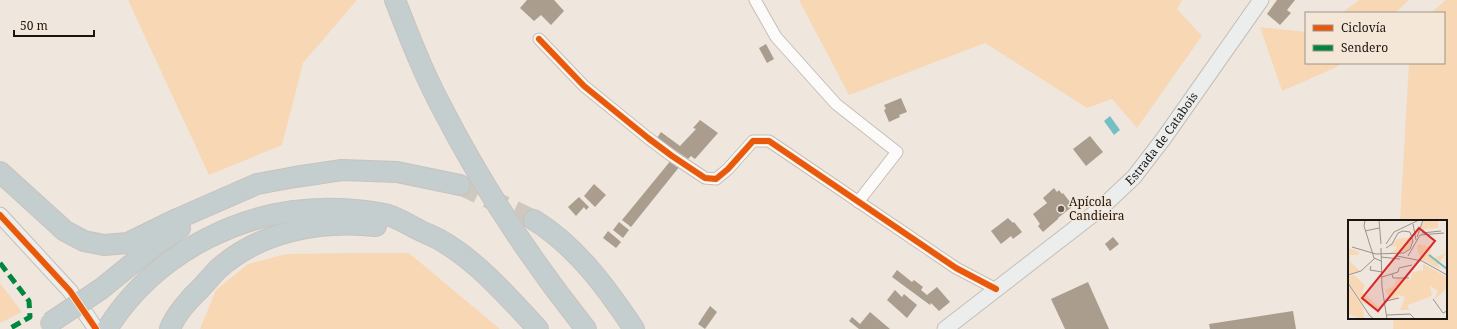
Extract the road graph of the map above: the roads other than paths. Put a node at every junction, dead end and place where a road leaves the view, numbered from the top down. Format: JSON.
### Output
{"nodes":[{"id":1,"x":395,"y":0,"type":"edge"},
{"id":2,"x":755,"y":0,"type":"edge"},
{"id":3,"x":1261,"y":0,"type":"edge"},
{"id":4,"x":538,"y":39,"type":"dead end"},
{"id":5,"x":0,"y":172,"type":"edge"},
{"id":6,"x":460,"y":185,"type":"tunnel mouth"},
{"id":7,"x":234,"y":193,"type":"junction"},
{"id":8,"x":858,"y":202,"type":"junction"},
{"id":9,"x":0,"y":215,"type":"edge"},
{"id":10,"x":534,"y":220,"type":"tunnel mouth"},
{"id":11,"x":996,"y":289,"type":"junction"},
{"id":12,"x":111,"y":322,"type":"edge"},
{"id":13,"x":45,"y":326,"type":"edge"},
{"id":14,"x":96,"y":329,"type":"edge"},
{"id":15,"x":170,"y":329,"type":"edge"},
{"id":16,"x":533,"y":329,"type":"edge"},
{"id":17,"x":538,"y":329,"type":"edge"},
{"id":18,"x":586,"y":329,"type":"edge"},
{"id":19,"x":634,"y":329,"type":"edge"},
{"id":20,"x":945,"y":329,"type":"edge"}],
"edges":[{"from":1,"to":18,"type":"highway"},
{"from":2,"to":8,"type":"street"},
{"from":3,"to":11,"type":"main road","name":"Estrada de Catabois"},
{"from":4,"to":8,"type":"street"},
{"from":5,"to":7,"type":"highway"},
{"from":6,"to":7,"type":"highway"},
{"from":7,"to":13,"type":"highway","bridge":true},
{"from":8,"to":11,"type":"street"},
{"from":9,"to":14,"type":"main road"},
{"from":10,"to":19,"type":"highway"},
{"from":11,"to":20,"type":"main road","name":"Estrada de Catabois"},
{"from":12,"to":17,"type":"highway"},
{"from":15,"to":16,"type":"highway"}]}
